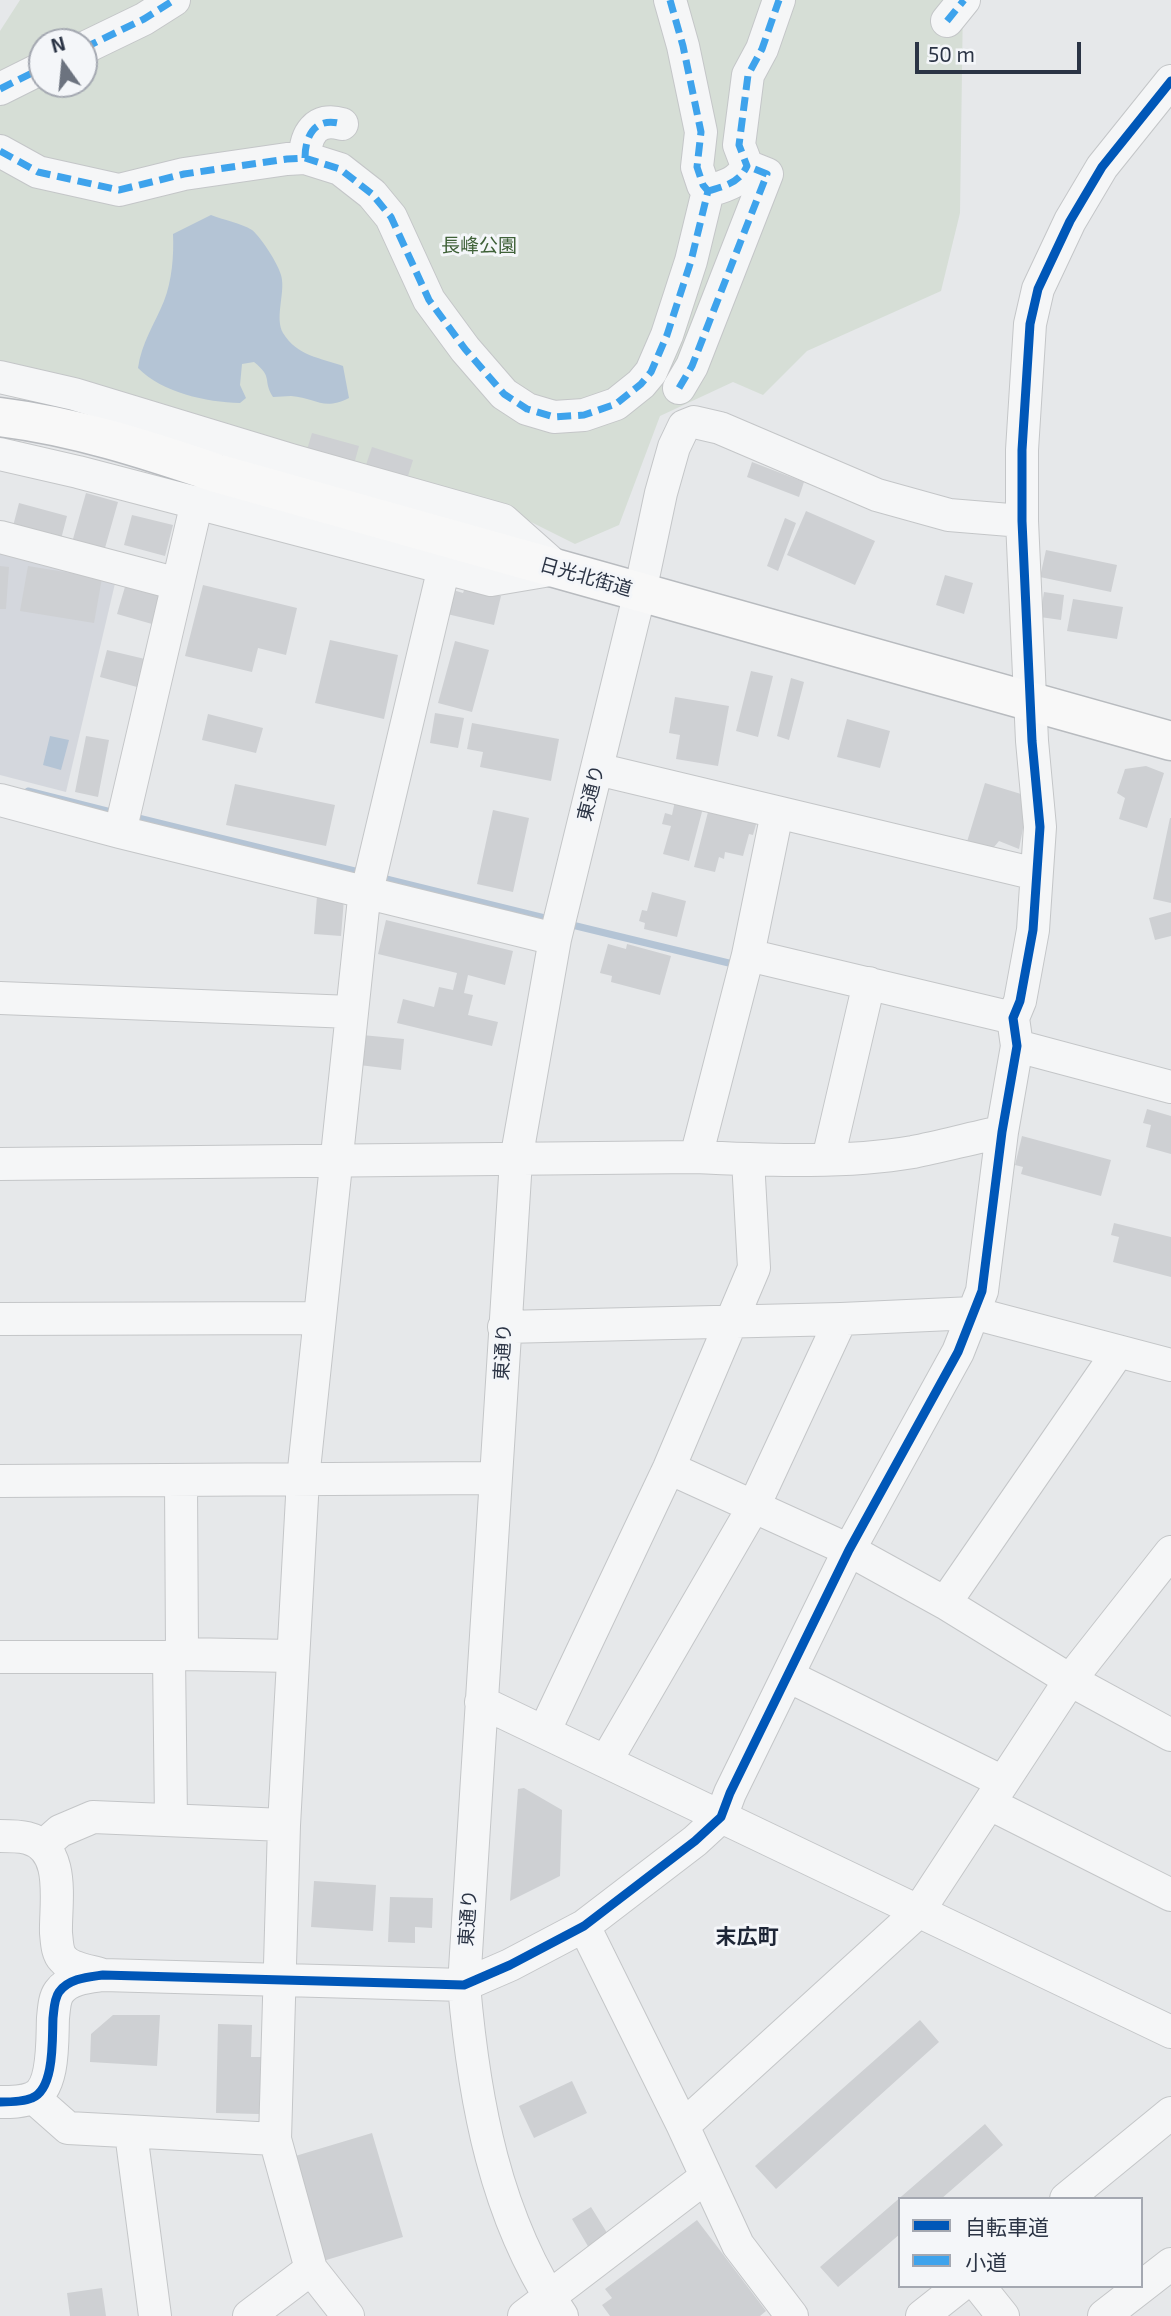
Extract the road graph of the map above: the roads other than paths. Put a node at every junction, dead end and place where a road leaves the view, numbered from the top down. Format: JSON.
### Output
{"nodes":[{"id":1,"x":174,"y":0,"type":"edge"},
{"id":2,"x":670,"y":0,"type":"edge"},
{"id":3,"x":779,"y":0,"type":"edge"},
{"id":4,"x":98,"y":42,"type":"edge"},
{"id":5,"x":28,"y":75,"type":"edge"},
{"id":6,"x":1171,"y":81,"type":"edge"},
{"id":7,"x":0,"y":89,"type":"edge"},
{"id":8,"x":342,"y":124,"type":"dead end"},
{"id":9,"x":0,"y":150,"type":"edge"},
{"id":10,"x":305,"y":158,"type":"junction"},
{"id":11,"x":747,"y":166,"type":"junction"},
{"id":12,"x":708,"y":191,"type":"junction"},
{"id":13,"x":0,"y":377,"type":"edge"},
{"id":14,"x":679,"y":388,"type":"dead end"},
{"id":15,"x":0,"y":417,"type":"edge"},
{"id":16,"x":0,"y":454,"type":"edge"},
{"id":17,"x":197,"y":502,"type":"junction"},
{"id":18,"x":1022,"y":521,"type":"junction"},
{"id":19,"x":0,"y":537,"type":"edge"},
{"id":20,"x":444,"y":567,"type":"junction"},
{"id":21,"x":558,"y":569,"type":"junction"},
{"id":22,"x":178,"y":584,"type":"junction"},
{"id":23,"x":640,"y":592,"type":"junction"},
{"id":24,"x":1030,"y":702,"type":"junction"},
{"id":25,"x":1171,"y":741,"type":"edge"},
{"id":26,"x":597,"y":769,"type":"junction"},
{"id":27,"x":0,"y":800,"type":"edge"},
{"id":28,"x":778,"y":813,"type":"junction"},
{"id":29,"x":120,"y":832,"type":"junction"},
{"id":30,"x":1036,"y":874,"type":"junction"},
{"id":31,"x":367,"y":893,"type":"junction"},
{"id":32,"x":555,"y":939,"type":"junction"},
{"id":33,"x":748,"y":955,"type":"junction"},
{"id":34,"x":869,"y":983,"type":"junction"},
{"id":35,"x":0,"y":998,"type":"edge"},
{"id":36,"x":351,"y":1012,"type":"junction"},
{"id":37,"x":1015,"y":1032,"type":"junction"},
{"id":38,"x":1171,"y":1087,"type":"edge"},
{"id":39,"x":1002,"y":1132,"type":"junction"},
{"id":40,"x":696,"y":1157,"type":"junction"},
{"id":41,"x":828,"y":1159,"type":"junction"},
{"id":42,"x":336,"y":1160,"type":"junction"},
{"id":43,"x":516,"y":1160,"type":"junction"},
{"id":44,"x":748,"y":1160,"type":"junction"},
{"id":45,"x":0,"y":1164,"type":"edge"},
{"id":46,"x":973,"y":1313,"type":"junction"},
{"id":47,"x":318,"y":1318,"type":"junction"},
{"id":48,"x":0,"y":1319,"type":"edge"},
{"id":49,"x":841,"y":1319,"type":"junction"},
{"id":50,"x":732,"y":1321,"type":"junction"},
{"id":51,"x":504,"y":1327,"type":"junction"},
{"id":52,"x":1118,"y":1352,"type":"junction"},
{"id":53,"x":1171,"y":1366,"type":"edge"},
{"id":54,"x":669,"y":1468,"type":"junction"},
{"id":55,"x":495,"y":1478,"type":"junction"},
{"id":56,"x":303,"y":1479,"type":"junction"},
{"id":57,"x":0,"y":1481,"type":"edge"},
{"id":58,"x":181,"y":1481,"type":"junction"},
{"id":59,"x":754,"y":1506,"type":"junction"},
{"id":60,"x":849,"y":1550,"type":"junction"},
{"id":61,"x":1171,"y":1552,"type":"edge"},
{"id":62,"x":945,"y":1603,"type":"junction"},
{"id":63,"x":176,"y":1655,"type":"junction"},
{"id":64,"x":293,"y":1656,"type":"junction"},
{"id":65,"x":0,"y":1657,"type":"edge"},
{"id":66,"x":788,"y":1676,"type":"junction"},
{"id":67,"x":1070,"y":1680,"type":"junction"},
{"id":68,"x":481,"y":1702,"type":"junction"},
{"id":69,"x":544,"y":1732,"type":"junction"},
{"id":70,"x":1171,"y":1735,"type":"edge"},
{"id":71,"x":606,"y":1761,"type":"junction"},
{"id":72,"x":996,"y":1793,"type":"junction"},
{"id":73,"x":721,"y":1817,"type":"junction"},
{"id":74,"x":172,"y":1819,"type":"junction"},
{"id":75,"x":284,"y":1825,"type":"junction"},
{"id":76,"x":0,"y":1836,"type":"edge"},
{"id":77,"x":43,"y":1846,"type":"junction"},
{"id":78,"x":1171,"y":1895,"type":"edge"},
{"id":79,"x":918,"y":1912,"type":"junction"},
{"id":80,"x":584,"y":1926,"type":"junction"},
{"id":81,"x":103,"y":1975,"type":"junction"},
{"id":82,"x":280,"y":1979,"type":"junction"},
{"id":83,"x":464,"y":1985,"type":"junction"},
{"id":84,"x":1171,"y":2032,"type":"edge"},
{"id":85,"x":34,"y":2098,"type":"junction"},
{"id":86,"x":0,"y":2102,"type":"edge"},
{"id":87,"x":1171,"y":2113,"type":"edge"},
{"id":88,"x":683,"y":2126,"type":"junction"},
{"id":89,"x":131,"y":2133,"type":"junction"},
{"id":90,"x":275,"y":2139,"type":"junction"},
{"id":91,"x":706,"y":2177,"type":"junction"},
{"id":92,"x":1068,"y":2197,"type":"edge"},
{"id":93,"x":1171,"y":2264,"type":"edge"},
{"id":94,"x":311,"y":2269,"type":"junction"},
{"id":95,"x":1143,"y":2286,"type":"edge"},
{"id":96,"x":957,"y":2288,"type":"edge"},
{"id":97,"x":981,"y":2288,"type":"edge"},
{"id":98,"x":1140,"y":2288,"type":"edge"},
{"id":99,"x":555,"y":2306,"type":"edge"},
{"id":100,"x":155,"y":2316,"type":"edge"},
{"id":101,"x":249,"y":2316,"type":"edge"},
{"id":102,"x":348,"y":2316,"type":"edge"},
{"id":103,"x":524,"y":2316,"type":"edge"},
{"id":104,"x":792,"y":2316,"type":"edge"},
{"id":105,"x":922,"y":2316,"type":"edge"},
{"id":106,"x":1003,"y":2316,"type":"edge"},
{"id":107,"x":1104,"y":2316,"type":"edge"}],
"edges":[{"from":1,"to":4,"type":"street"},
{"from":2,"to":12,"type":"street"},
{"from":3,"to":11,"type":"street"},
{"from":5,"to":7,"type":"street"},
{"from":6,"to":18,"type":"street"},
{"from":8,"to":10,"type":"street"},
{"from":9,"to":10,"type":"street"},
{"from":10,"to":12,"type":"street"},
{"from":11,"to":12,"type":"street"},
{"from":11,"to":14,"type":"street"},
{"from":13,"to":21,"type":"street"},
{"from":15,"to":21,"type":"highway","name":"日光北街道"},
{"from":16,"to":17,"type":"street"},
{"from":17,"to":20,"type":"street"},
{"from":17,"to":22,"type":"street"},
{"from":18,"to":23,"type":"street","name":"東通り"},
{"from":18,"to":24,"type":"street"},
{"from":19,"to":22,"type":"street"},
{"from":20,"to":21,"type":"street"},
{"from":20,"to":31,"type":"street"},
{"from":21,"to":23,"type":"highway","name":"日光北街道"},
{"from":22,"to":29,"type":"street"},
{"from":23,"to":24,"type":"highway","name":"日光北街道"},
{"from":23,"to":26,"type":"street","name":"東通り"},
{"from":24,"to":25,"type":"highway","name":"日光北街道"},
{"from":24,"to":30,"type":"street"},
{"from":26,"to":28,"type":"street"},
{"from":26,"to":32,"type":"street","name":"東通り"},
{"from":27,"to":29,"type":"street"},
{"from":28,"to":30,"type":"street"},
{"from":28,"to":33,"type":"street"},
{"from":29,"to":31,"type":"street"},
{"from":30,"to":37,"type":"street"},
{"from":31,"to":32,"type":"street"},
{"from":31,"to":36,"type":"street"},
{"from":32,"to":43,"type":"street","name":"東通り"},
{"from":33,"to":34,"type":"street"},
{"from":33,"to":40,"type":"street"},
{"from":34,"to":37,"type":"street"},
{"from":34,"to":41,"type":"street"},
{"from":35,"to":36,"type":"street"},
{"from":36,"to":42,"type":"street"},
{"from":37,"to":38,"type":"street"},
{"from":37,"to":39,"type":"street"},
{"from":39,"to":41,"type":"street"},
{"from":39,"to":46,"type":"street"},
{"from":40,"to":43,"type":"street"},
{"from":40,"to":44,"type":"street"},
{"from":41,"to":44,"type":"street"},
{"from":42,"to":43,"type":"street"},
{"from":42,"to":45,"type":"street"},
{"from":42,"to":47,"type":"street"},
{"from":43,"to":51,"type":"street","name":"東通り"},
{"from":44,"to":50,"type":"street"},
{"from":46,"to":49,"type":"street"},
{"from":46,"to":52,"type":"street"},
{"from":46,"to":60,"type":"street"},
{"from":47,"to":48,"type":"street"},
{"from":47,"to":56,"type":"street"},
{"from":49,"to":50,"type":"street"},
{"from":49,"to":59,"type":"street"},
{"from":50,"to":51,"type":"street"},
{"from":50,"to":54,"type":"street"},
{"from":51,"to":55,"type":"street","name":"東通り"},
{"from":52,"to":53,"type":"street"},
{"from":52,"to":62,"type":"street"},
{"from":54,"to":59,"type":"street"},
{"from":54,"to":69,"type":"street"},
{"from":55,"to":56,"type":"street"},
{"from":55,"to":68,"type":"street","name":"東通り"},
{"from":56,"to":58,"type":"street"},
{"from":56,"to":64,"type":"street"},
{"from":57,"to":58,"type":"street"},
{"from":58,"to":63,"type":"street"},
{"from":59,"to":60,"type":"street"},
{"from":59,"to":71,"type":"street"},
{"from":60,"to":62,"type":"street"},
{"from":60,"to":66,"type":"street"},
{"from":61,"to":67,"type":"street"},
{"from":62,"to":67,"type":"street"},
{"from":63,"to":64,"type":"street"},
{"from":63,"to":65,"type":"street"},
{"from":63,"to":74,"type":"street"},
{"from":64,"to":75,"type":"street"},
{"from":66,"to":72,"type":"street"},
{"from":66,"to":73,"type":"street"},
{"from":67,"to":70,"type":"street"},
{"from":67,"to":72,"type":"street"},
{"from":68,"to":69,"type":"street"},
{"from":68,"to":83,"type":"street","name":"東通り"},
{"from":69,"to":71,"type":"street"},
{"from":71,"to":73,"type":"street"},
{"from":72,"to":78,"type":"street"},
{"from":72,"to":79,"type":"street"},
{"from":73,"to":79,"type":"street"},
{"from":73,"to":80,"type":"street"},
{"from":74,"to":75,"type":"street"},
{"from":74,"to":77,"type":"street"},
{"from":75,"to":82,"type":"street"},
{"from":76,"to":77,"type":"street"},
{"from":77,"to":81,"type":"street"},
{"from":79,"to":84,"type":"street"},
{"from":79,"to":88,"type":"street"},
{"from":80,"to":83,"type":"street"},
{"from":80,"to":88,"type":"street"},
{"from":81,"to":82,"type":"street"},
{"from":81,"to":85,"type":"street"},
{"from":82,"to":83,"type":"street"},
{"from":82,"to":90,"type":"street"},
{"from":83,"to":99,"type":"street","name":"東通り"},
{"from":85,"to":86,"type":"street"},
{"from":85,"to":89,"type":"street"},
{"from":87,"to":92,"type":"street"},
{"from":88,"to":91,"type":"street"},
{"from":89,"to":90,"type":"street"},
{"from":89,"to":100,"type":"street"},
{"from":90,"to":94,"type":"street"},
{"from":91,"to":99,"type":"street"},
{"from":91,"to":104,"type":"street"},
{"from":93,"to":95,"type":"street"},
{"from":94,"to":101,"type":"street"},
{"from":94,"to":102,"type":"street"},
{"from":96,"to":105,"type":"street"},
{"from":97,"to":106,"type":"street"},
{"from":98,"to":107,"type":"street"},
{"from":99,"to":103,"type":"street"}]}
